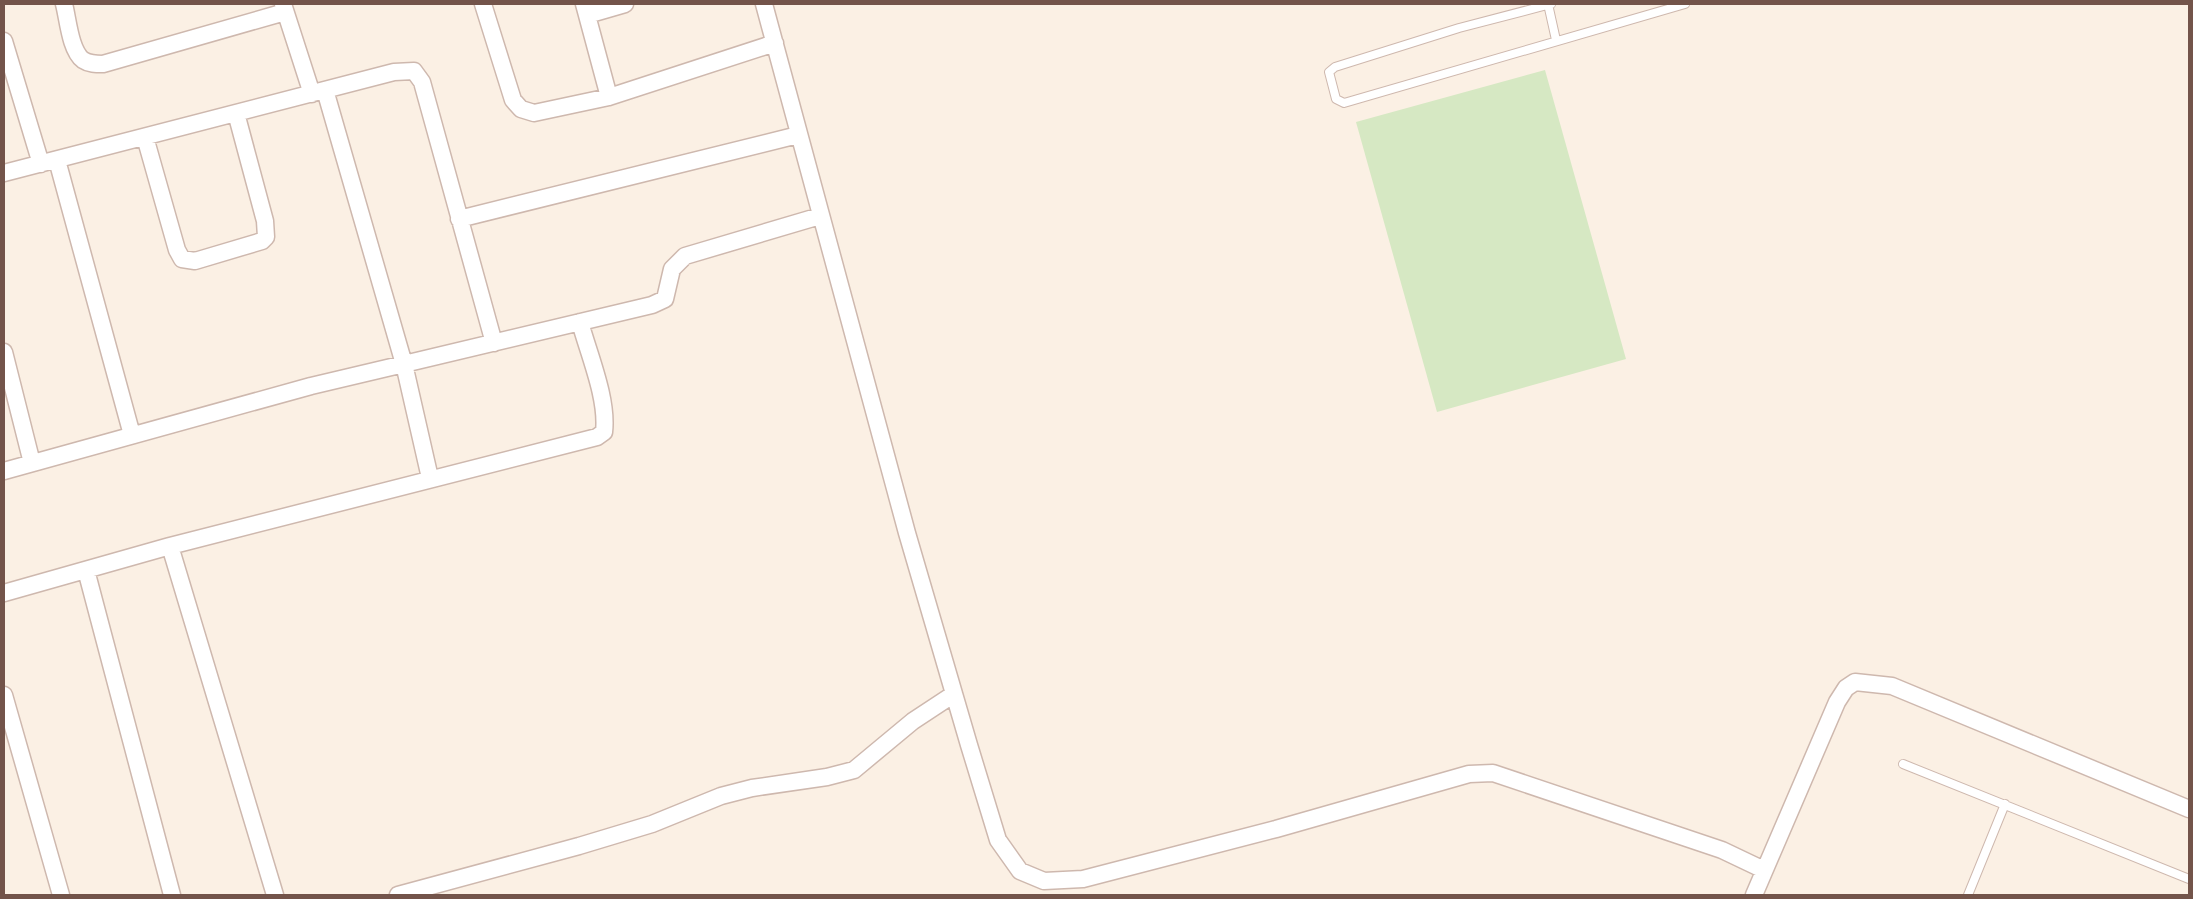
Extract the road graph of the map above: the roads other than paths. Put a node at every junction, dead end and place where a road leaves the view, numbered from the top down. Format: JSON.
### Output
{"nodes":[{"id":1,"x":64,"y":4,"type":"edge"},
{"id":2,"x":483,"y":4,"type":"edge"},
{"id":3,"x":625,"y":4,"type":"edge"},
{"id":4,"x":764,"y":4,"type":"edge"},
{"id":5,"x":1549,"y":4,"type":"edge"},
{"id":6,"x":1685,"y":4,"type":"edge"},
{"id":7,"x":284,"y":8,"type":"edge"},
{"id":8,"x":586,"y":9,"type":"edge"},
{"id":9,"x":1556,"y":40,"type":"junction"},
{"id":10,"x":4,"y":41,"type":"edge"},
{"id":11,"x":774,"y":43,"type":"junction"},
{"id":12,"x":318,"y":92,"type":"junction"},
{"id":13,"x":609,"y":97,"type":"junction"},
{"id":14,"x":236,"y":113,"type":"junction"},
{"id":15,"x":798,"y":135,"type":"junction"},
{"id":16,"x":145,"y":137,"type":"junction"},
{"id":17,"x":58,"y":160,"type":"junction"},
{"id":18,"x":41,"y":164,"type":"junction"},
{"id":19,"x":4,"y":173,"type":"edge"},
{"id":20,"x":820,"y":216,"type":"junction"},
{"id":21,"x":459,"y":219,"type":"junction"},
{"id":22,"x":580,"y":322,"type":"junction"},
{"id":23,"x":494,"y":343,"type":"junction"},
{"id":24,"x":4,"y":352,"type":"edge"},
{"id":25,"x":404,"y":364,"type":"junction"},
{"id":26,"x":132,"y":435,"type":"junction"},
{"id":27,"x":32,"y":463,"type":"junction"},
{"id":28,"x":4,"y":471,"type":"edge"},
{"id":29,"x":430,"y":478,"type":"junction"},
{"id":30,"x":170,"y":546,"type":"junction"},
{"id":31,"x":86,"y":570,"type":"junction"},
{"id":32,"x":4,"y":593,"type":"edge"},
{"id":33,"x":954,"y":694,"type":"junction"},
{"id":34,"x":4,"y":695,"type":"edge"},
{"id":35,"x":1903,"y":764,"type":"dead end"},
{"id":36,"x":2005,"y":804,"type":"junction"},
{"id":37,"x":2189,"y":809,"type":"edge"},
{"id":38,"x":1764,"y":870,"type":"junction"},
{"id":39,"x":2189,"y":879,"type":"edge"},
{"id":40,"x":60,"y":895,"type":"edge"},
{"id":41,"x":172,"y":895,"type":"edge"},
{"id":42,"x":275,"y":895,"type":"edge"},
{"id":43,"x":398,"y":895,"type":"edge"},
{"id":44,"x":1754,"y":895,"type":"edge"},
{"id":45,"x":1968,"y":895,"type":"edge"}],
"edges":[{"from":1,"to":7,"type":"street"},
{"from":2,"to":13,"type":"street"},
{"from":3,"to":8,"type":"street"},
{"from":4,"to":11,"type":"street"},
{"from":5,"to":9,"type":"lane"},
{"from":5,"to":9,"type":"lane"},
{"from":6,"to":9,"type":"lane"},
{"from":7,"to":12,"type":"street"},
{"from":8,"to":13,"type":"street"},
{"from":10,"to":18,"type":"street"},
{"from":11,"to":13,"type":"street"},
{"from":11,"to":15,"type":"street"},
{"from":12,"to":14,"type":"street"},
{"from":12,"to":21,"type":"street"},
{"from":12,"to":25,"type":"street"},
{"from":14,"to":16,"type":"street"},
{"from":14,"to":16,"type":"street"},
{"from":15,"to":20,"type":"street"},
{"from":15,"to":21,"type":"street"},
{"from":16,"to":17,"type":"street"},
{"from":17,"to":18,"type":"street"},
{"from":17,"to":26,"type":"street"},
{"from":18,"to":19,"type":"street"},
{"from":20,"to":22,"type":"street"},
{"from":20,"to":33,"type":"street"},
{"from":21,"to":23,"type":"street"},
{"from":22,"to":23,"type":"street"},
{"from":22,"to":29,"type":"street"},
{"from":23,"to":25,"type":"street"},
{"from":24,"to":27,"type":"street"},
{"from":25,"to":26,"type":"street"},
{"from":25,"to":29,"type":"street"},
{"from":26,"to":27,"type":"street"},
{"from":27,"to":28,"type":"street"},
{"from":29,"to":30,"type":"street"},
{"from":30,"to":31,"type":"street"},
{"from":30,"to":42,"type":"street"},
{"from":31,"to":32,"type":"street"},
{"from":31,"to":41,"type":"street"},
{"from":33,"to":38,"type":"street"},
{"from":33,"to":43,"type":"street"},
{"from":34,"to":40,"type":"street"},
{"from":35,"to":36,"type":"lane"},
{"from":36,"to":39,"type":"lane"},
{"from":36,"to":45,"type":"lane"},
{"from":37,"to":38,"type":"street"},
{"from":38,"to":44,"type":"street"}]}
